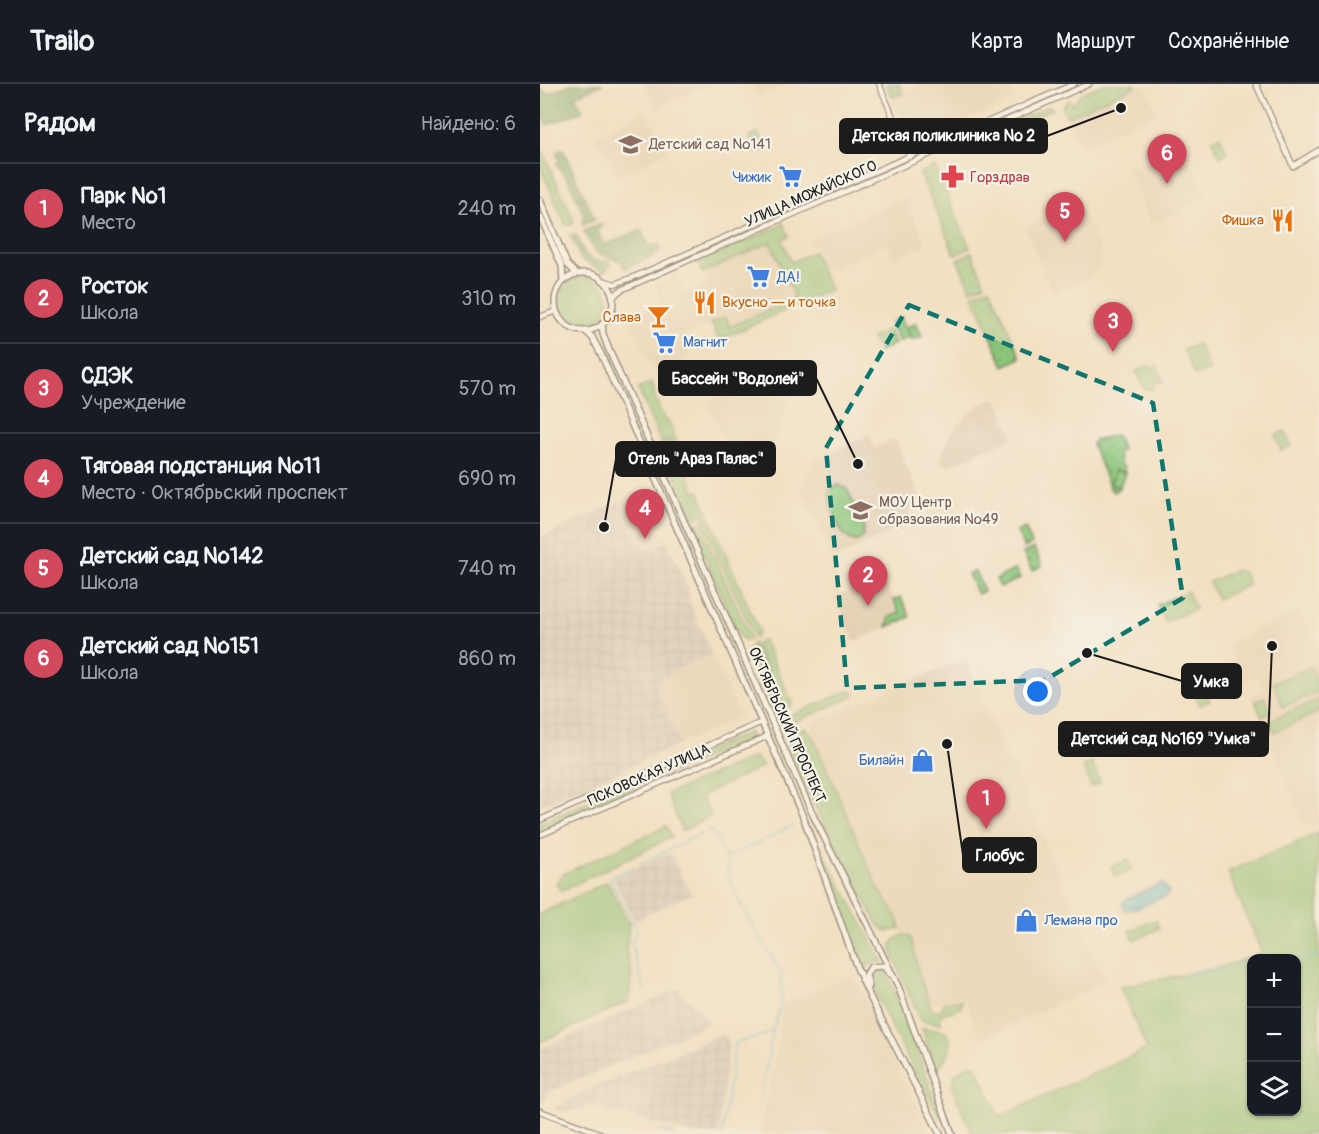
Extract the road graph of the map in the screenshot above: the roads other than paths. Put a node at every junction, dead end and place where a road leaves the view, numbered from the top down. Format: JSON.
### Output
{"nodes":[{"id":1,"x":879,"y":84,"type":"edge"},
{"id":2,"x":1074,"y":84,"type":"edge"},
{"id":3,"x":1089,"y":84,"type":"edge"},
{"id":4,"x":1256,"y":84,"type":"edge"},
{"id":5,"x":1319,"y":150,"type":"edge"},
{"id":6,"x":910,"y":156,"type":"junction"},
{"id":7,"x":913,"y":162,"type":"junction"},
{"id":8,"x":540,"y":200,"type":"edge"},
{"id":9,"x":540,"y":216,"type":"edge"},
{"id":10,"x":577,"y":274,"type":"junction"},
{"id":11,"x":602,"y":280,"type":"junction"},
{"id":12,"x":563,"y":282,"type":"junction"},
{"id":13,"x":612,"y":300,"type":"junction"},
{"id":14,"x":556,"y":310,"type":"junction"},
{"id":15,"x":540,"y":317,"type":"edge"},
{"id":16,"x":602,"y":324,"type":"junction"},
{"id":17,"x":585,"y":331,"type":"junction"},
{"id":18,"x":762,"y":722,"type":"junction"},
{"id":19,"x":768,"y":736,"type":"junction"},
{"id":20,"x":540,"y":820,"type":"edge"},
{"id":21,"x":540,"y":835,"type":"edge"},
{"id":22,"x":898,"y":986,"type":"junction"},
{"id":23,"x":875,"y":1009,"type":"junction"},
{"id":24,"x":540,"y":1111,"type":"edge"},
{"id":25,"x":602,"y":1134,"type":"edge"},
{"id":26,"x":940,"y":1134,"type":"edge"},
{"id":27,"x":952,"y":1134,"type":"edge"}],
"edges":[{"from":1,"to":6,"type":"main road"},
{"from":2,"to":6,"type":"main road","name":"УЛИЦА МОЖАЙСКОГО"},
{"from":3,"to":7,"type":"main road","name":"УЛИЦА МОЖАЙСКОГО"},
{"from":4,"to":5,"type":"main road"},
{"from":6,"to":7,"type":"main road"},
{"from":6,"to":11,"type":"main road","name":"УЛИЦА МОЖАЙСКОГО"},
{"from":7,"to":13,"type":"main road","name":"УЛИЦА МОЖАЙСКОГО"},
{"from":8,"to":10,"type":"main road"},
{"from":9,"to":12,"type":"main road"},
{"from":10,"to":11,"type":"main road"},
{"from":10,"to":12,"type":"main road"},
{"from":11,"to":13,"type":"main road"},
{"from":12,"to":14,"type":"main road"},
{"from":13,"to":16,"type":"main road"},
{"from":14,"to":15,"type":"main road"},
{"from":14,"to":17,"type":"main road"},
{"from":16,"to":17,"type":"main road"},
{"from":16,"to":22,"type":"main road","name":"ОКТЯБРЬСКИЙ ПРОСПЕКТ"},
{"from":17,"to":18,"type":"main road","name":"ОКТЯБРЬСКИЙ ПРОСПЕКТ"},
{"from":18,"to":19,"type":"main road","name":"ОКТЯБРЬСКИЙ ПРОСПЕКТ"},
{"from":18,"to":20,"type":"main road","name":"ПСКОВСКАЯ УЛИЦА"},
{"from":19,"to":21,"type":"main road","name":"ПСКОВСКАЯ УЛИЦА"},
{"from":19,"to":23,"type":"main road","name":"ОКТЯБРЬСКИЙ ПРОСПЕКТ"},
{"from":22,"to":23,"type":"main road"},
{"from":22,"to":27,"type":"main road","name":"ОКТЯБРЬСКИЙ ПРОСПЕКТ"},
{"from":23,"to":26,"type":"main road","name":"ОКТЯБРЬСКИЙ ПРОСПЕКТ"},
{"from":24,"to":25,"type":"main road"}]}
